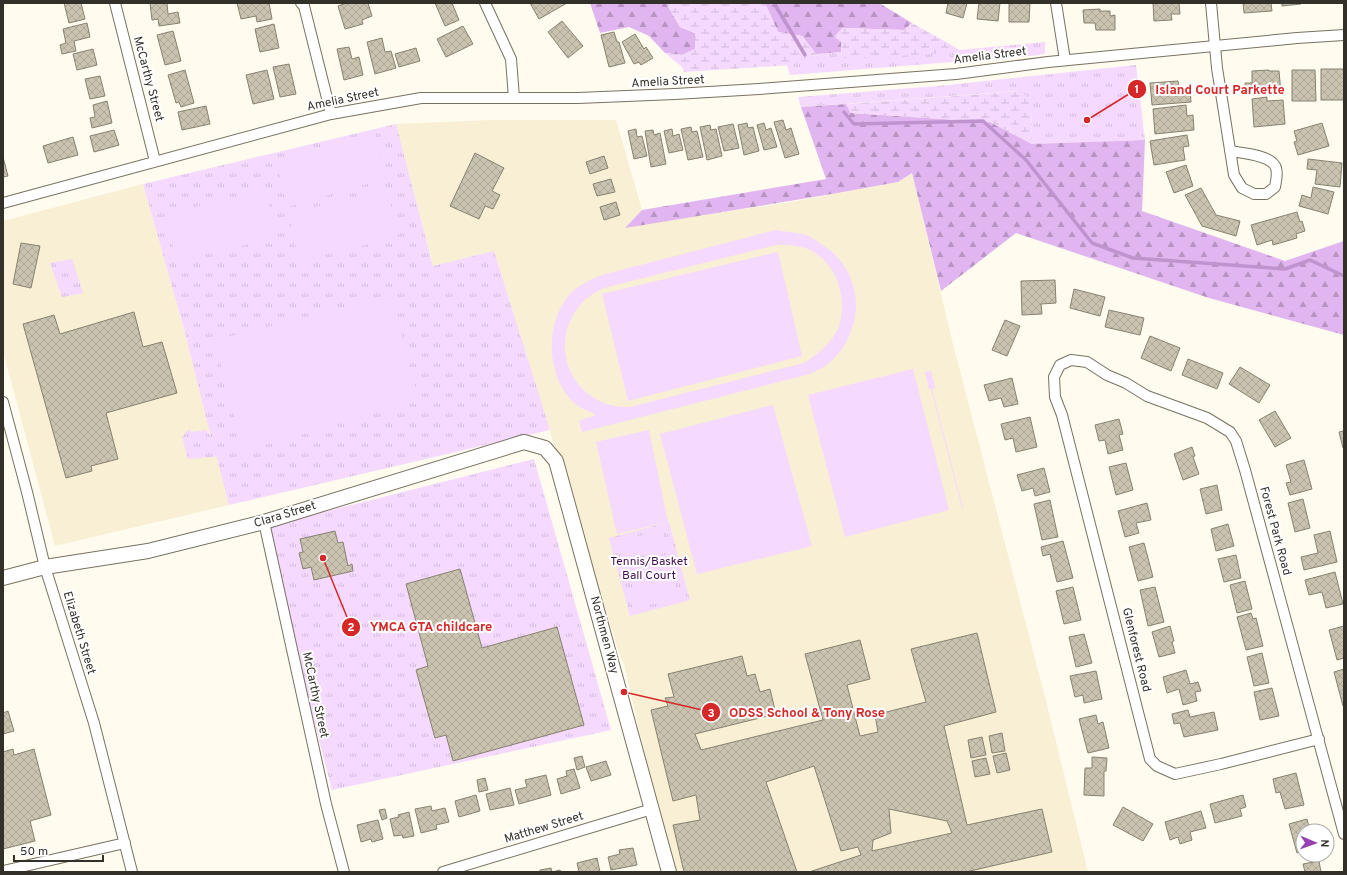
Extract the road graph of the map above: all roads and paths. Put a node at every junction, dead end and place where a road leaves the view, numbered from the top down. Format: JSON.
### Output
{"nodes":[{"id":1,"x":115,"y":3,"type":"edge"},
{"id":2,"x":485,"y":3,"type":"edge"},
{"id":3,"x":1056,"y":3,"type":"edge"},
{"id":4,"x":1211,"y":3,"type":"edge"},
{"id":5,"x":304,"y":4,"type":"edge"},
{"id":6,"x":1344,"y":35,"type":"edge"},
{"id":7,"x":1214,"y":46,"type":"junction"},
{"id":8,"x":1065,"y":60,"type":"junction"},
{"id":9,"x":514,"y":98,"type":"junction"},
{"id":10,"x":331,"y":114,"type":"junction"},
{"id":11,"x":1230,"y":151,"type":"junction"},
{"id":12,"x":155,"y":161,"type":"junction"},
{"id":13,"x":3,"y":203,"type":"edge"},
{"id":14,"x":1054,"y":377,"type":"joint"},
{"id":15,"x":3,"y":402,"type":"edge"},
{"id":16,"x":556,"y":461,"type":"joint"},
{"id":17,"x":264,"y":522,"type":"junction"},
{"id":18,"x":45,"y":567,"type":"junction"},
{"id":19,"x":3,"y":578,"type":"edge"},
{"id":20,"x":1319,"y":739,"type":"junction"},
{"id":21,"x":652,"y":809,"type":"junction"},
{"id":22,"x":1344,"y":834,"type":"edge"},
{"id":23,"x":125,"y":843,"type":"junction"},
{"id":24,"x":3,"y":871,"type":"edge"},
{"id":25,"x":132,"y":872,"type":"edge"},
{"id":26,"x":344,"y":872,"type":"edge"},
{"id":27,"x":443,"y":872,"type":"edge"},
{"id":28,"x":668,"y":872,"type":"edge"}],
"edges":[{"from":1,"to":12,"type":"street","name":"McCarthy Street"},
{"from":2,"to":9,"type":"street"},
{"from":3,"to":8,"type":"street"},
{"from":4,"to":7,"type":"street"},
{"from":5,"to":10,"type":"street"},
{"from":6,"to":7,"type":"street","name":"Amelia Street"},
{"from":7,"to":8,"type":"street","name":"Amelia Street"},
{"from":7,"to":11,"type":"street"},
{"from":8,"to":9,"type":"street","name":"Amelia Street"},
{"from":9,"to":10,"type":"street","name":"Amelia Street"},
{"from":10,"to":12,"type":"street","name":"Amelia Street"},
{"from":11,"to":11,"type":"street"},
{"from":12,"to":13,"type":"street","name":"Amelia Street"},
{"from":14,"to":20,"type":"street","name":"Forest Park Road"},
{"from":14,"to":20,"type":"street","name":"Glenforest Road"},
{"from":15,"to":18,"type":"street","name":"Elizabeth Street"},
{"from":16,"to":17,"type":"street","name":"Clara Street"},
{"from":16,"to":21,"type":"street","name":"Northmen Way"},
{"from":17,"to":18,"type":"street","name":"Clara Street"},
{"from":17,"to":26,"type":"street","name":"McCarthy Street"},
{"from":18,"to":19,"type":"street","name":"Clara Street"},
{"from":18,"to":23,"type":"street","name":"Elizabeth Street"},
{"from":20,"to":22,"type":"street","name":"Forest Park Road"},
{"from":21,"to":27,"type":"street","name":"Matthew Street"},
{"from":21,"to":28,"type":"street","name":"Northmen Way"},
{"from":23,"to":24,"type":"street"},
{"from":23,"to":25,"type":"street","name":"Elizabeth Street"}]}
